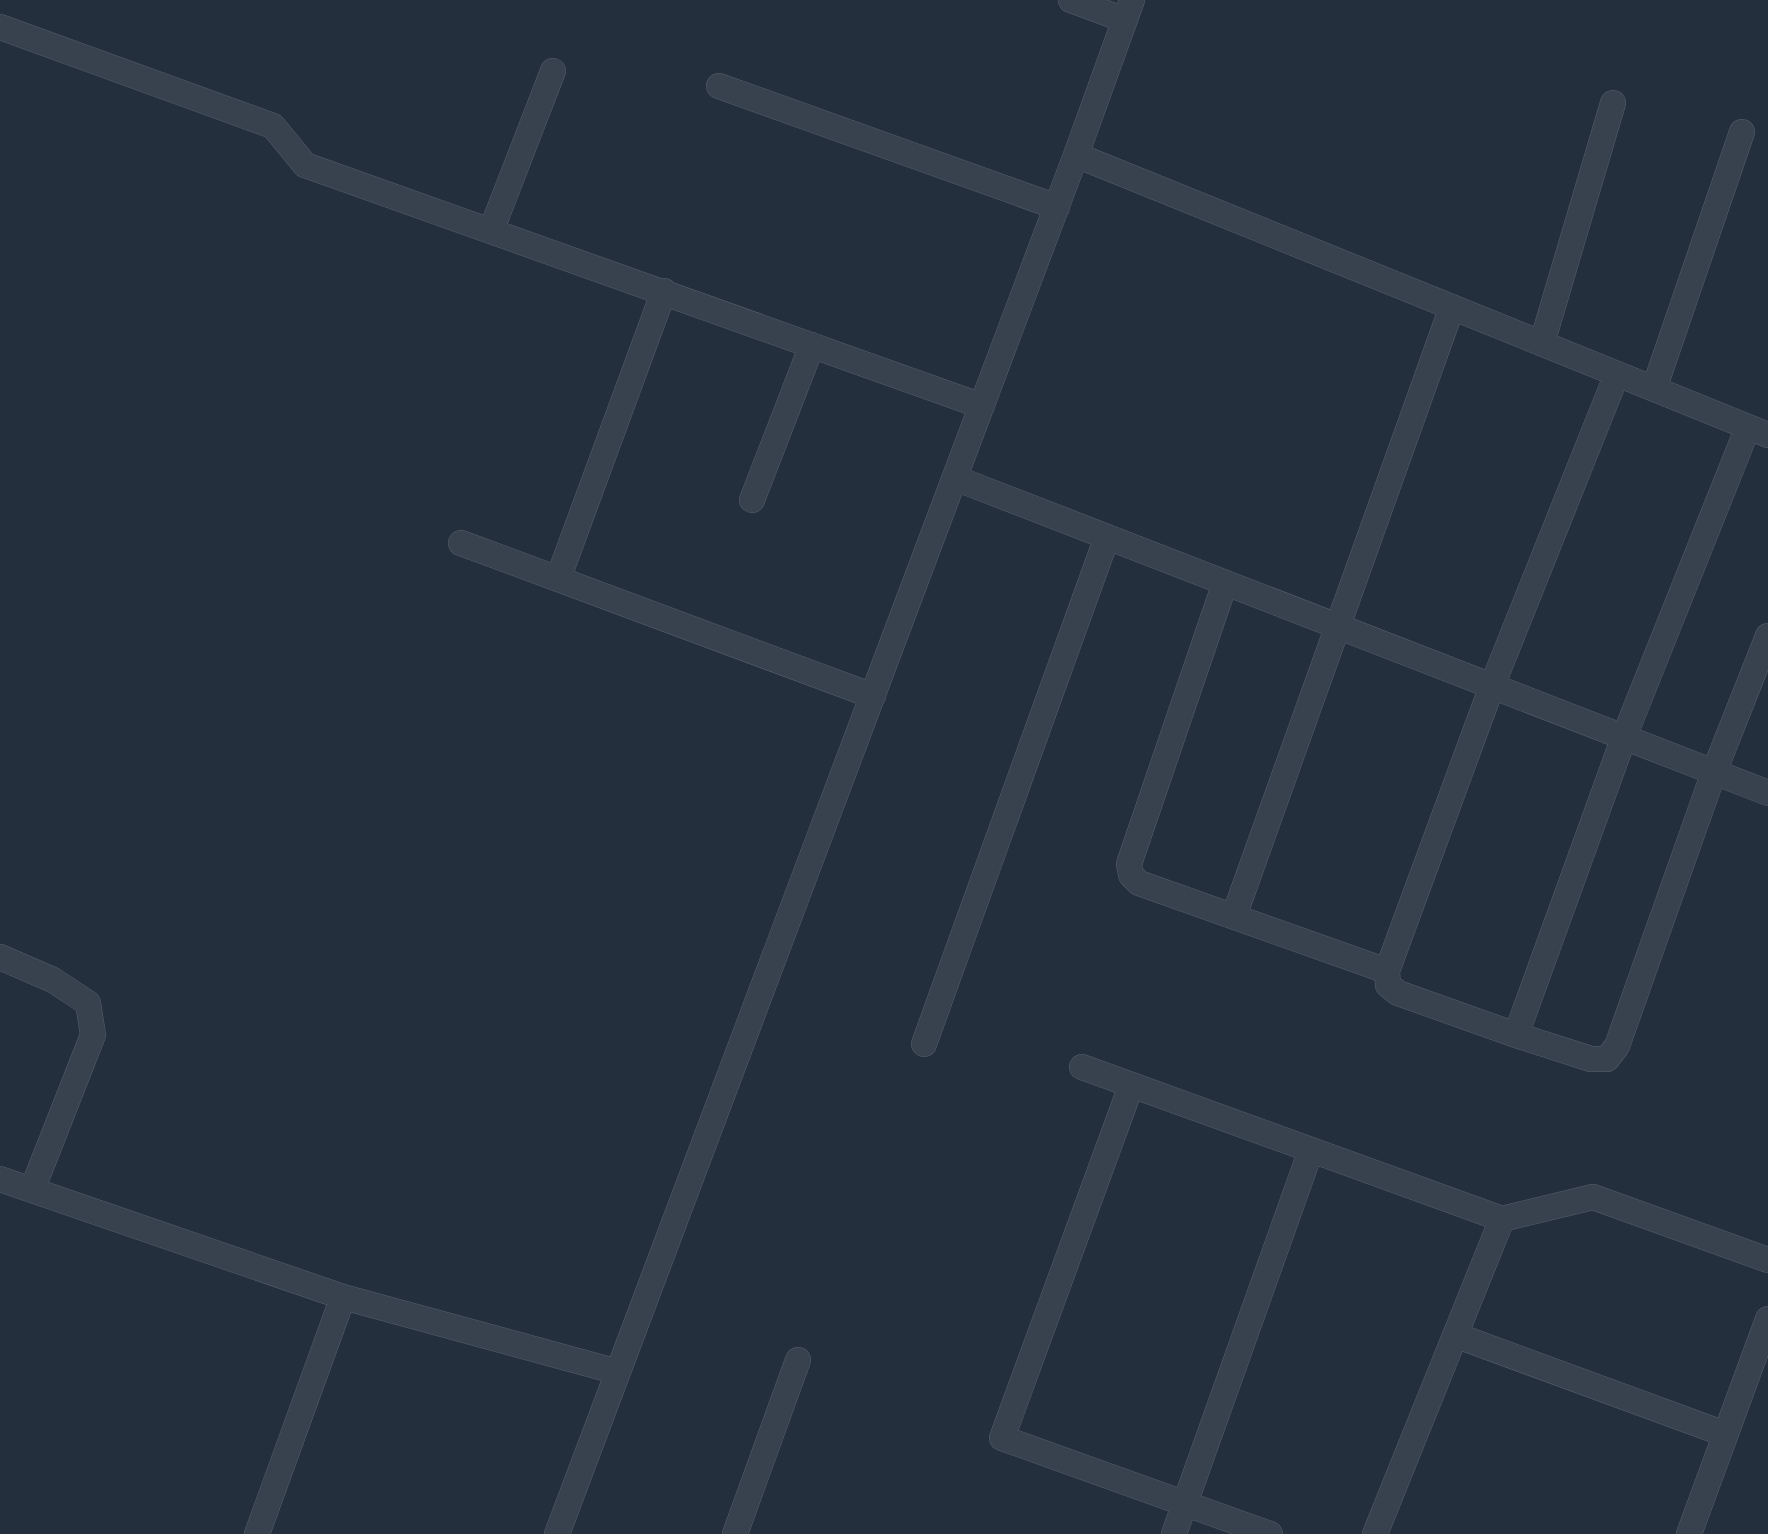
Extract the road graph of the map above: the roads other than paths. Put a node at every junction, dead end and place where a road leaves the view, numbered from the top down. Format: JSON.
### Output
{"nodes":[{"id":1,"x":1071,"y":0,"type":"edge"},
{"id":2,"x":1129,"y":10,"type":"edge"},
{"id":3,"x":0,"y":27,"type":"edge"},
{"id":4,"x":553,"y":71,"type":"dead end"},
{"id":5,"x":719,"y":86,"type":"dead end"},
{"id":6,"x":1613,"y":103,"type":"dead end"},
{"id":7,"x":1742,"y":132,"type":"dead end"},
{"id":8,"x":1076,"y":155,"type":"junction"},
{"id":9,"x":1057,"y":207,"type":"junction"},
{"id":10,"x":491,"y":230,"type":"junction"},
{"id":11,"x":664,"y":292,"type":"junction"},
{"id":12,"x":1452,"y":307,"type":"junction"},
{"id":13,"x":1542,"y":343,"type":"junction"},
{"id":14,"x":812,"y":345,"type":"junction"},
{"id":15,"x":1616,"y":374,"type":"junction"},
{"id":16,"x":1654,"y":389,"type":"junction"},
{"id":17,"x":982,"y":406,"type":"junction"},
{"id":18,"x":1758,"y":431,"type":"edge"},
{"id":19,"x":955,"y":478,"type":"junction"},
{"id":20,"x":752,"y":500,"type":"dead end"},
{"id":21,"x":1107,"y":537,"type":"junction"},
{"id":22,"x":461,"y":543,"type":"dead end"},
{"id":23,"x":558,"y":579,"type":"junction"},
{"id":24,"x":1225,"y":582,"type":"junction"},
{"id":25,"x":1339,"y":626,"type":"junction"},
{"id":26,"x":1768,"y":636,"type":"edge"},
{"id":27,"x":1492,"y":686,"type":"junction"},
{"id":28,"x":872,"y":696,"type":"junction"},
{"id":29,"x":1624,"y":737,"type":"junction"},
{"id":30,"x":1714,"y":772,"type":"junction"},
{"id":31,"x":1768,"y":793,"type":"edge"},
{"id":32,"x":1234,"y":916,"type":"junction"},
{"id":33,"x":0,"y":957,"type":"edge"},
{"id":34,"x":1387,"y":971,"type":"junction"},
{"id":35,"x":1516,"y":1035,"type":"junction"},
{"id":36,"x":924,"y":1044,"type":"dead end"},
{"id":37,"x":1082,"y":1068,"type":"dead end"},
{"id":38,"x":1131,"y":1086,"type":"junction"},
{"id":39,"x":1311,"y":1150,"type":"junction"},
{"id":40,"x":0,"y":1179,"type":"edge"},
{"id":41,"x":32,"y":1190,"type":"junction"},
{"id":42,"x":1502,"y":1219,"type":"junction"},
{"id":43,"x":1768,"y":1260,"type":"edge"},
{"id":44,"x":343,"y":1296,"type":"junction"},
{"id":45,"x":1768,"y":1319,"type":"edge"},
{"id":46,"x":1455,"y":1334,"type":"junction"},
{"id":47,"x":798,"y":1360,"type":"dead end"},
{"id":48,"x":618,"y":1372,"type":"junction"},
{"id":49,"x":1725,"y":1434,"type":"junction"},
{"id":50,"x":1185,"y":1503,"type":"junction"},
{"id":51,"x":257,"y":1534,"type":"edge"},
{"id":52,"x":557,"y":1534,"type":"edge"},
{"id":53,"x":735,"y":1534,"type":"edge"},
{"id":54,"x":1174,"y":1534,"type":"edge"},
{"id":55,"x":1270,"y":1534,"type":"edge"},
{"id":56,"x":1375,"y":1534,"type":"edge"},
{"id":57,"x":1689,"y":1534,"type":"edge"}],
"edges":[{"from":1,"to":2,"type":"street"},
{"from":2,"to":8,"type":"street"},
{"from":3,"to":10,"type":"street"},
{"from":4,"to":10,"type":"street"},
{"from":5,"to":9,"type":"street"},
{"from":6,"to":13,"type":"street"},
{"from":7,"to":16,"type":"street"},
{"from":8,"to":9,"type":"street"},
{"from":8,"to":12,"type":"street"},
{"from":9,"to":17,"type":"street"},
{"from":10,"to":11,"type":"street"},
{"from":11,"to":14,"type":"street"},
{"from":11,"to":23,"type":"street"},
{"from":12,"to":13,"type":"street"},
{"from":12,"to":25,"type":"street"},
{"from":13,"to":15,"type":"street"},
{"from":14,"to":17,"type":"street"},
{"from":14,"to":20,"type":"street"},
{"from":15,"to":16,"type":"street"},
{"from":15,"to":27,"type":"street"},
{"from":16,"to":18,"type":"street"},
{"from":17,"to":19,"type":"street"},
{"from":18,"to":29,"type":"street"},
{"from":19,"to":21,"type":"street"},
{"from":19,"to":28,"type":"street"},
{"from":21,"to":24,"type":"street"},
{"from":21,"to":36,"type":"street"},
{"from":22,"to":23,"type":"street"},
{"from":23,"to":28,"type":"street"},
{"from":24,"to":25,"type":"street"},
{"from":24,"to":32,"type":"street"},
{"from":25,"to":27,"type":"street"},
{"from":25,"to":32,"type":"street"},
{"from":26,"to":30,"type":"street"},
{"from":27,"to":29,"type":"street"},
{"from":27,"to":34,"type":"street"},
{"from":28,"to":48,"type":"street"},
{"from":29,"to":30,"type":"street"},
{"from":29,"to":35,"type":"street"},
{"from":30,"to":31,"type":"street"},
{"from":30,"to":35,"type":"street"},
{"from":32,"to":34,"type":"street"},
{"from":33,"to":41,"type":"street"},
{"from":34,"to":35,"type":"street"},
{"from":37,"to":38,"type":"street"},
{"from":38,"to":39,"type":"street"},
{"from":38,"to":50,"type":"street"},
{"from":39,"to":42,"type":"street"},
{"from":39,"to":50,"type":"street"},
{"from":40,"to":41,"type":"street"},
{"from":41,"to":44,"type":"street"},
{"from":42,"to":43,"type":"street"},
{"from":42,"to":46,"type":"street"},
{"from":44,"to":48,"type":"street"},
{"from":44,"to":51,"type":"street"},
{"from":45,"to":49,"type":"street"},
{"from":46,"to":49,"type":"street"},
{"from":46,"to":56,"type":"street"},
{"from":47,"to":53,"type":"street"},
{"from":48,"to":52,"type":"street"},
{"from":49,"to":57,"type":"street"},
{"from":50,"to":54,"type":"street"},
{"from":50,"to":55,"type":"street"}]}
